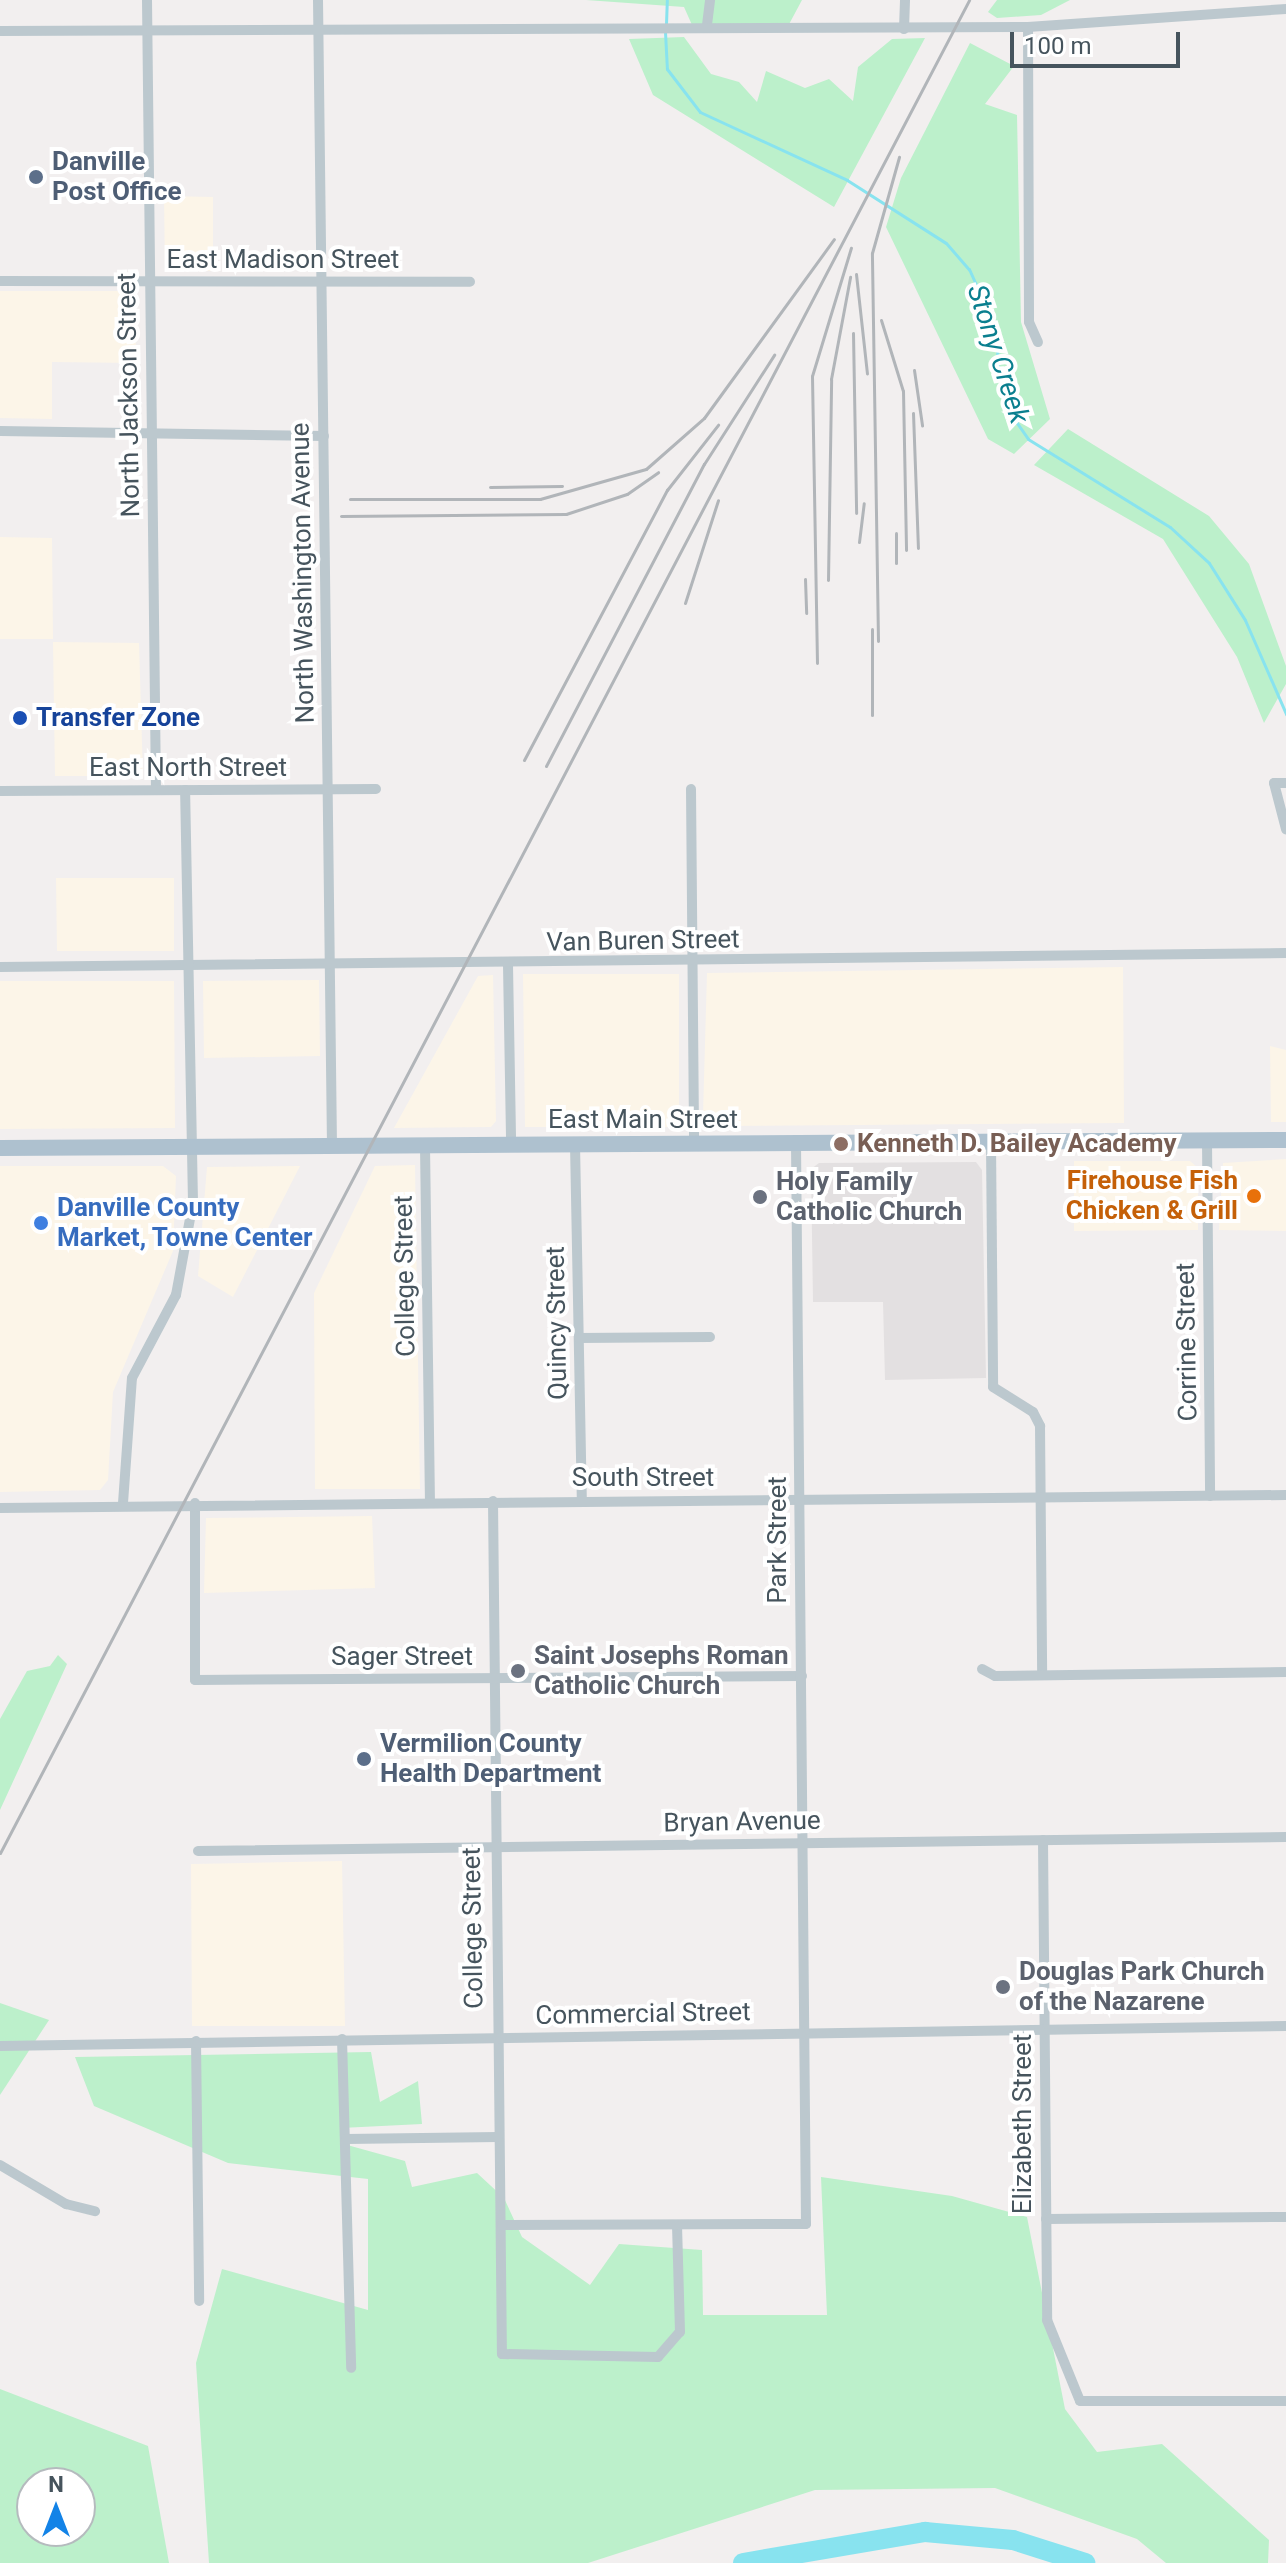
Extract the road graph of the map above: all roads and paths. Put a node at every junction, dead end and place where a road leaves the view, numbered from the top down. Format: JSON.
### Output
{"nodes":[{"id":1,"x":147,"y":0,"type":"edge"},
{"id":2,"x":318,"y":0,"type":"edge"},
{"id":3,"x":710,"y":0,"type":"edge"},
{"id":4,"x":905,"y":0,"type":"edge"},
{"id":5,"x":1286,"y":9,"type":"edge"},
{"id":6,"x":707,"y":25,"type":"junction"},
{"id":7,"x":1028,"y":27,"type":"junction"},
{"id":8,"x":904,"y":29,"type":"junction"},
{"id":9,"x":0,"y":31,"type":"edge"},
{"id":10,"x":318,"y":31,"type":"junction"},
{"id":11,"x":147,"y":33,"type":"junction"},
{"id":12,"x":0,"y":281,"type":"edge"},
{"id":13,"x":150,"y":282,"type":"junction"},
{"id":14,"x":470,"y":282,"type":"dead end"},
{"id":15,"x":322,"y":283,"type":"junction"},
{"id":16,"x":1038,"y":342,"type":"dead end"},
{"id":17,"x":0,"y":431,"type":"edge"},
{"id":18,"x":152,"y":434,"type":"junction"},
{"id":19,"x":324,"y":436,"type":"junction"},
{"id":20,"x":1280,"y":783,"type":"edge"},
{"id":21,"x":328,"y":789,"type":"junction"},
{"id":22,"x":376,"y":789,"type":"dead end"},
{"id":23,"x":691,"y":789,"type":"dead end"},
{"id":24,"x":156,"y":790,"type":"junction"},
{"id":25,"x":185,"y":790,"type":"junction"},
{"id":26,"x":0,"y":791,"type":"edge"},
{"id":27,"x":1286,"y":829,"type":"edge"},
{"id":28,"x":1286,"y":953,"type":"edge"},
{"id":29,"x":694,"y":963,"type":"junction"},
{"id":30,"x":508,"y":965,"type":"junction"},
{"id":31,"x":188,"y":966,"type":"junction"},
{"id":32,"x":0,"y":967,"type":"edge"},
{"id":33,"x":328,"y":967,"type":"junction"},
{"id":34,"x":1207,"y":1140,"type":"junction"},
{"id":35,"x":1286,"y":1140,"type":"edge"},
{"id":36,"x":991,"y":1142,"type":"junction"},
{"id":37,"x":796,"y":1143,"type":"junction"},
{"id":38,"x":575,"y":1144,"type":"junction"},
{"id":39,"x":694,"y":1144,"type":"junction"},
{"id":40,"x":511,"y":1145,"type":"junction"},
{"id":41,"x":332,"y":1146,"type":"junction"},
{"id":42,"x":425,"y":1146,"type":"junction"},
{"id":43,"x":191,"y":1147,"type":"junction"},
{"id":44,"x":0,"y":1148,"type":"edge"},
{"id":45,"x":710,"y":1337,"type":"dead end"},
{"id":46,"x":579,"y":1338,"type":"junction"},
{"id":47,"x":1286,"y":1495,"type":"edge"},
{"id":48,"x":1210,"y":1496,"type":"junction"},
{"id":49,"x":1041,"y":1498,"type":"junction"},
{"id":50,"x":430,"y":1500,"type":"junction"},
{"id":51,"x":582,"y":1500,"type":"junction"},
{"id":52,"x":801,"y":1500,"type":"junction"},
{"id":53,"x":493,"y":1501,"type":"junction"},
{"id":54,"x":123,"y":1503,"type":"junction"},
{"id":55,"x":195,"y":1503,"type":"junction"},
{"id":56,"x":0,"y":1508,"type":"edge"},
{"id":57,"x":982,"y":1669,"type":"dead end"},
{"id":58,"x":1286,"y":1672,"type":"edge"},
{"id":59,"x":1042,"y":1675,"type":"junction"},
{"id":60,"x":802,"y":1676,"type":"junction"},
{"id":61,"x":493,"y":1679,"type":"junction"},
{"id":62,"x":1286,"y":1837,"type":"edge"},
{"id":63,"x":1043,"y":1840,"type":"junction"},
{"id":64,"x":805,"y":1843,"type":"junction"},
{"id":65,"x":495,"y":1847,"type":"junction"},
{"id":66,"x":198,"y":1851,"type":"dead end"},
{"id":67,"x":1286,"y":2026,"type":"edge"},
{"id":68,"x":1045,"y":2030,"type":"junction"},
{"id":69,"x":806,"y":2034,"type":"junction"},
{"id":70,"x":496,"y":2037,"type":"junction"},
{"id":71,"x":342,"y":2039,"type":"junction"},
{"id":72,"x":196,"y":2041,"type":"junction"},
{"id":73,"x":0,"y":2046,"type":"edge"},
{"id":74,"x":498,"y":2137,"type":"junction"},
{"id":75,"x":346,"y":2139,"type":"junction"},
{"id":76,"x":0,"y":2165,"type":"edge"},
{"id":77,"x":95,"y":2211,"type":"dead end"},
{"id":78,"x":1286,"y":2217,"type":"edge"},
{"id":79,"x":1046,"y":2219,"type":"junction"},
{"id":80,"x":502,"y":2225,"type":"junction"},
{"id":81,"x":677,"y":2225,"type":"junction"},
{"id":82,"x":199,"y":2301,"type":"dead end"},
{"id":83,"x":351,"y":2368,"type":"dead end"},
{"id":84,"x":1286,"y":2401,"type":"edge"}],
"edges":[{"from":1,"to":11,"type":"street","name":"North Jackson Street"},
{"from":2,"to":10,"type":"street","name":"North Washington Avenue"},
{"from":3,"to":6,"type":"street"},
{"from":4,"to":8,"type":"street"},
{"from":5,"to":7,"type":"street"},
{"from":6,"to":8,"type":"street"},
{"from":6,"to":10,"type":"street"},
{"from":7,"to":8,"type":"street"},
{"from":7,"to":16,"type":"street"},
{"from":9,"to":11,"type":"street"},
{"from":10,"to":11,"type":"street"},
{"from":10,"to":15,"type":"street","name":"North Washington Avenue"},
{"from":11,"to":13,"type":"street","name":"North Jackson Street"},
{"from":12,"to":13,"type":"street","name":"East Madison Street"},
{"from":13,"to":15,"type":"street","name":"East Madison Street"},
{"from":13,"to":18,"type":"street","name":"North Jackson Street"},
{"from":14,"to":15,"type":"street","name":"East Madison Street"},
{"from":15,"to":19,"type":"street","name":"North Washington Avenue"},
{"from":17,"to":18,"type":"street"},
{"from":18,"to":19,"type":"street"},
{"from":18,"to":24,"type":"street","name":"North Jackson Street"},
{"from":19,"to":21,"type":"street","name":"North Washington Avenue"},
{"from":20,"to":27,"type":"street"},
{"from":21,"to":22,"type":"street","name":"East North Street"},
{"from":21,"to":25,"type":"street","name":"East North Street"},
{"from":21,"to":33,"type":"street","name":"North Washington Avenue"},
{"from":23,"to":29,"type":"street"},
{"from":24,"to":25,"type":"street","name":"East North Street"},
{"from":24,"to":26,"type":"street","name":"East North Street"},
{"from":25,"to":31,"type":"street"},
{"from":28,"to":29,"type":"street","name":"Van Buren Street"},
{"from":29,"to":30,"type":"street","name":"Van Buren Street"},
{"from":29,"to":39,"type":"street"},
{"from":30,"to":33,"type":"street","name":"Van Buren Street"},
{"from":30,"to":40,"type":"street"},
{"from":31,"to":32,"type":"street","name":"Van Buren Street"},
{"from":31,"to":33,"type":"street","name":"Van Buren Street"},
{"from":31,"to":43,"type":"street"},
{"from":33,"to":41,"type":"street","name":"North Washington Avenue"},
{"from":34,"to":35,"type":"main road","name":"East Main Street"},
{"from":34,"to":36,"type":"main road","name":"East Main Street"},
{"from":34,"to":48,"type":"street","name":"Corrine Street"},
{"from":36,"to":37,"type":"main road","name":"East Main Street"},
{"from":36,"to":49,"type":"street"},
{"from":37,"to":39,"type":"main road","name":"East Main Street"},
{"from":37,"to":52,"type":"street","name":"Park Street"},
{"from":38,"to":39,"type":"main road","name":"East Main Street"},
{"from":38,"to":40,"type":"main road","name":"East Main Street"},
{"from":38,"to":46,"type":"street","name":"Quincy Street"},
{"from":40,"to":42,"type":"main road","name":"East Main Street"},
{"from":41,"to":42,"type":"main road","name":"East Main Street"},
{"from":41,"to":43,"type":"main road","name":"East Main Street"},
{"from":42,"to":50,"type":"street","name":"College Street"},
{"from":43,"to":44,"type":"main road","name":"East Main Street"},
{"from":43,"to":54,"type":"street"},
{"from":45,"to":46,"type":"street"},
{"from":46,"to":51,"type":"street","name":"Quincy Street"},
{"from":47,"to":48,"type":"street","name":"South Street"},
{"from":48,"to":49,"type":"street","name":"South Street"},
{"from":49,"to":52,"type":"street","name":"South Street"},
{"from":49,"to":59,"type":"street"},
{"from":50,"to":53,"type":"street","name":"South Street"},
{"from":50,"to":55,"type":"street","name":"South Street"},
{"from":51,"to":52,"type":"street","name":"South Street"},
{"from":51,"to":53,"type":"street","name":"South Street"},
{"from":52,"to":60,"type":"street","name":"Park Street"},
{"from":53,"to":61,"type":"street","name":"College Street"},
{"from":54,"to":55,"type":"street","name":"South Street"},
{"from":54,"to":56,"type":"street","name":"South Street"},
{"from":55,"to":61,"type":"street","name":"Sager Street"},
{"from":57,"to":59,"type":"street"},
{"from":58,"to":59,"type":"street"},
{"from":60,"to":61,"type":"street","name":"Sager Street"},
{"from":60,"to":64,"type":"street","name":"Park Street"},
{"from":61,"to":65,"type":"street","name":"College Street"},
{"from":62,"to":63,"type":"street","name":"Bryan Avenue"},
{"from":63,"to":64,"type":"street","name":"Bryan Avenue"},
{"from":63,"to":68,"type":"street","name":"Elizabeth Street"},
{"from":64,"to":65,"type":"street","name":"Bryan Avenue"},
{"from":64,"to":69,"type":"street","name":"Park Street"},
{"from":65,"to":66,"type":"street","name":"Bryan Avenue"},
{"from":65,"to":70,"type":"street","name":"College Street"},
{"from":67,"to":68,"type":"street","name":"Commercial Street"},
{"from":68,"to":69,"type":"street","name":"Commercial Street"},
{"from":68,"to":79,"type":"street","name":"Elizabeth Street"},
{"from":69,"to":70,"type":"street","name":"Commercial Street"},
{"from":69,"to":81,"type":"street","name":"Park Street"},
{"from":70,"to":71,"type":"street","name":"Commercial Street"},
{"from":70,"to":74,"type":"street","name":"College Street"},
{"from":71,"to":72,"type":"street","name":"Commercial Street"},
{"from":71,"to":75,"type":"street"},
{"from":72,"to":73,"type":"street","name":"Commercial Street"},
{"from":72,"to":82,"type":"street"},
{"from":74,"to":75,"type":"street"},
{"from":74,"to":80,"type":"street","name":"College Street"},
{"from":75,"to":83,"type":"street"},
{"from":76,"to":77,"type":"street"},
{"from":78,"to":79,"type":"street"},
{"from":79,"to":84,"type":"street","name":"Elizabeth Street"},
{"from":80,"to":81,"type":"street"},
{"from":80,"to":81,"type":"street","name":"College Street"}]}
